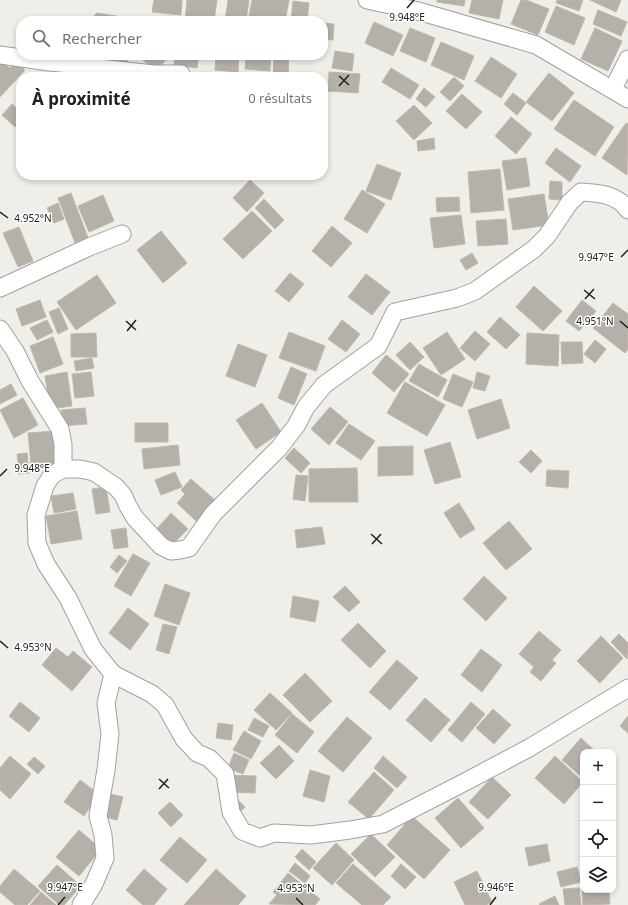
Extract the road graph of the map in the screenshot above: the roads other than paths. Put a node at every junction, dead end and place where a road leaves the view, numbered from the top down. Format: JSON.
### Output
{"nodes":[{"id":1,"x":367,"y":0,"type":"edge"},
{"id":2,"x":0,"y":55,"type":"edge"},
{"id":3,"x":16,"y":57,"type":"edge"},
{"id":4,"x":35,"y":60,"type":"edge"},
{"id":5,"x":628,"y":60,"type":"edge"},
{"id":6,"x":135,"y":72,"type":"edge"},
{"id":7,"x":613,"y":89,"type":"junction"},
{"id":8,"x":628,"y":99,"type":"edge"},
{"id":9,"x":628,"y":210,"type":"edge"},
{"id":10,"x":122,"y":234,"type":"dead end"},
{"id":11,"x":0,"y":288,"type":"edge"},
{"id":12,"x":0,"y":330,"type":"edge"},
{"id":13,"x":63,"y":469,"type":"junction"},
{"id":14,"x":113,"y":674,"type":"junction"},
{"id":15,"x":628,"y":688,"type":"edge"},
{"id":16,"x":81,"y":905,"type":"edge"}],
"edges":[{"from":1,"to":7,"type":"street"},
{"from":2,"to":3,"type":"street"},
{"from":4,"to":6,"type":"street"},
{"from":5,"to":7,"type":"street"},
{"from":7,"to":8,"type":"street"},
{"from":9,"to":13,"type":"street"},
{"from":10,"to":11,"type":"street"},
{"from":12,"to":13,"type":"street"},
{"from":13,"to":14,"type":"street"},
{"from":14,"to":15,"type":"street"},
{"from":14,"to":16,"type":"street"}]}
